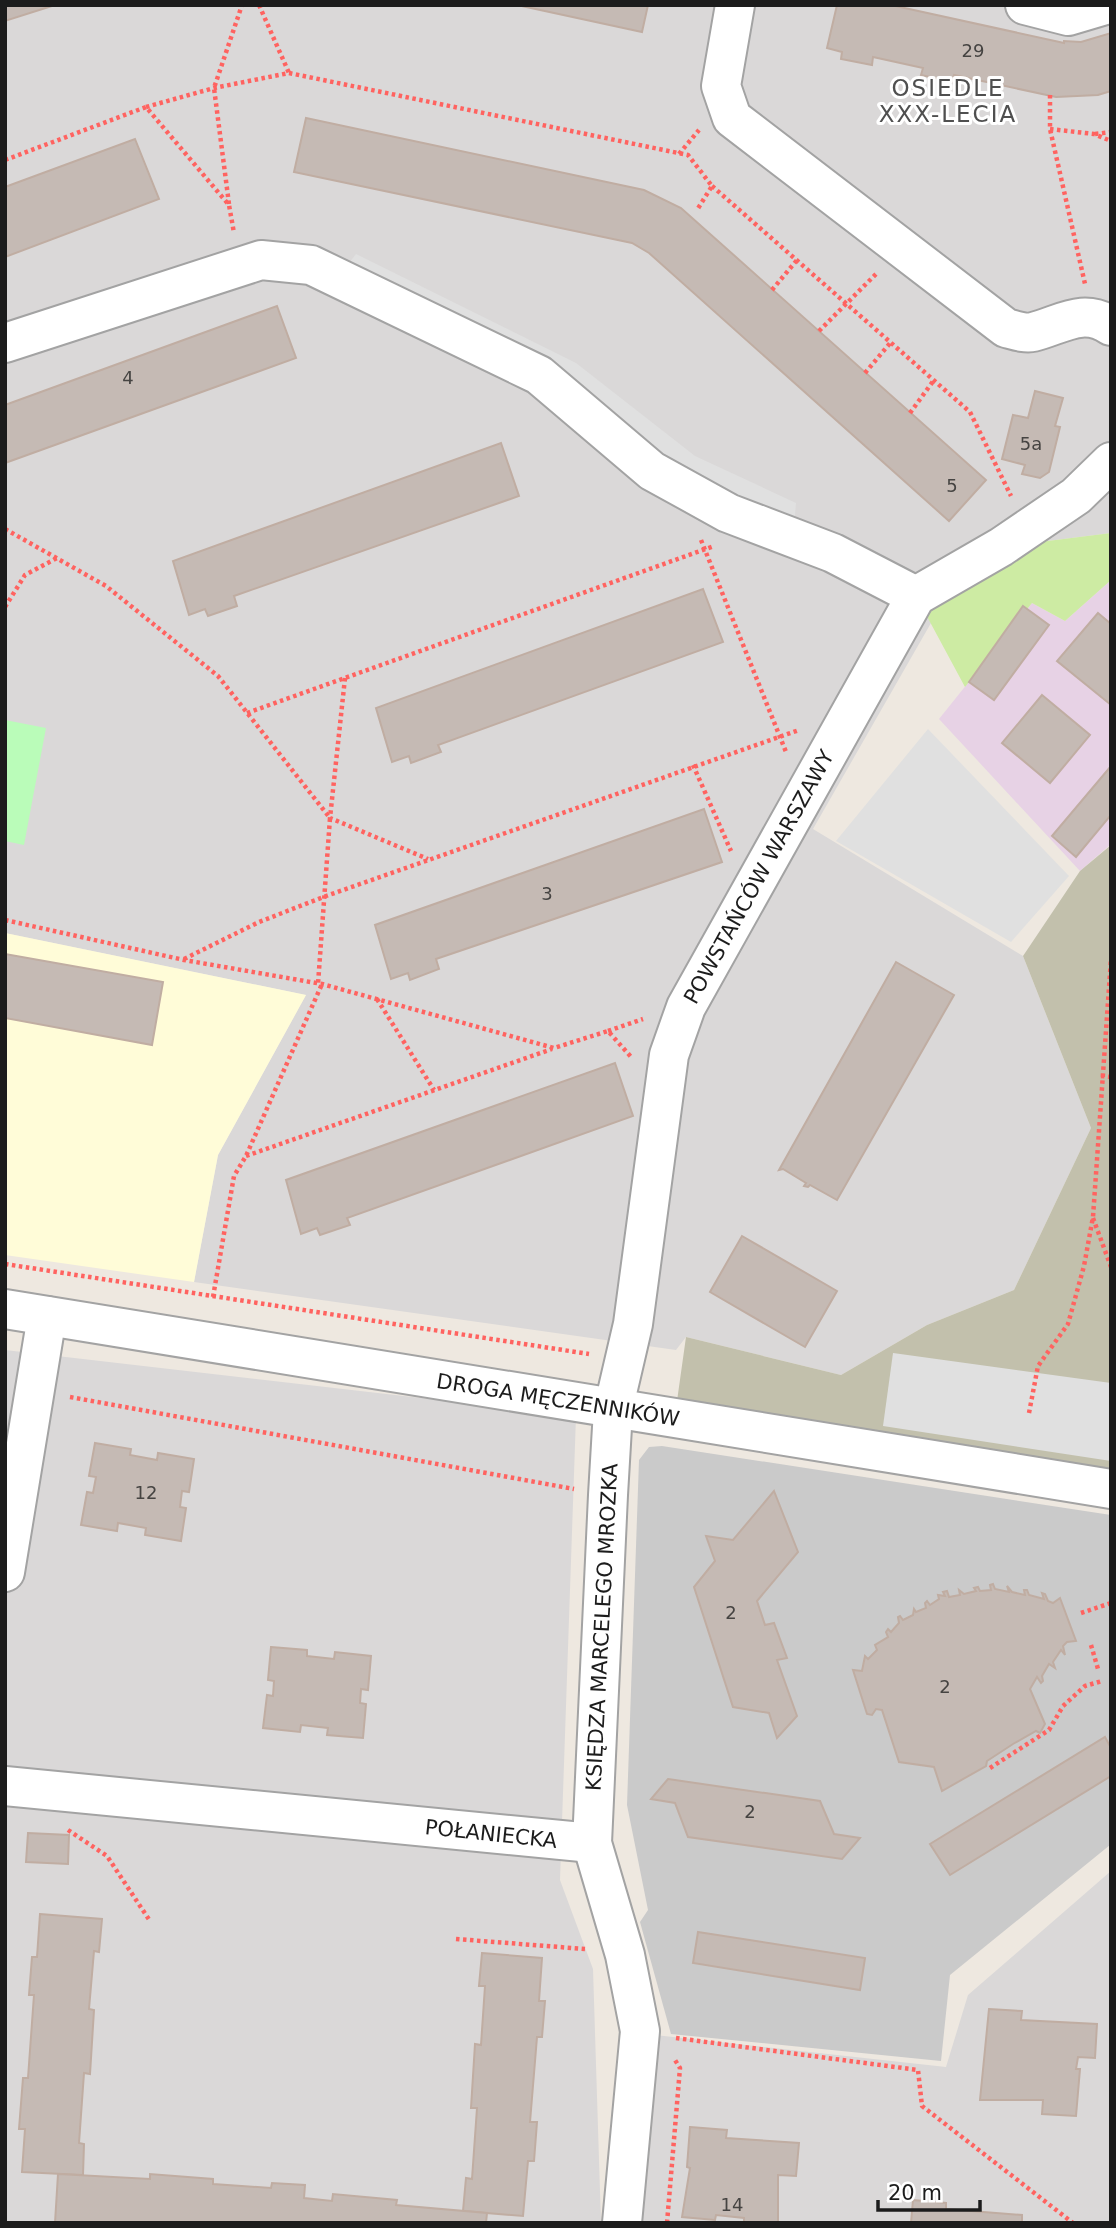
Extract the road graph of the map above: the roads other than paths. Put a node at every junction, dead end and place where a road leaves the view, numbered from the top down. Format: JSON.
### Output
{"nodes":[{"id":1,"x":735,"y":5,"type":"edge"},
{"id":2,"x":1025,"y":5,"type":"edge"},
{"id":3,"x":1105,"y":5,"type":"edge"},
{"id":4,"x":1111,"y":326,"type":"edge"},
{"id":5,"x":5,"y":343,"type":"edge"},
{"id":6,"x":1111,"y":462,"type":"edge"},
{"id":7,"x":916,"y":596,"type":"junction"},
{"id":8,"x":5,"y":1309,"type":"edge"},
{"id":9,"x":47,"y":1316,"type":"junction"},
{"id":10,"x":613,"y":1410,"type":"junction"},
{"id":11,"x":1111,"y":1489,"type":"edge"},
{"id":12,"x":5,"y":1572,"type":"edge"},
{"id":13,"x":5,"y":1786,"type":"edge"},
{"id":14,"x":592,"y":1843,"type":"junction"},
{"id":15,"x":622,"y":2223,"type":"edge"}],
"edges":[{"from":1,"to":4,"type":"street"},
{"from":2,"to":3,"type":"street"},
{"from":5,"to":7,"type":"street"},
{"from":6,"to":7,"type":"street"},
{"from":7,"to":10,"type":"street","name":"POWSTAŃCÓW WARSZAWY"},
{"from":8,"to":9,"type":"street","name":"DROGA MĘCZENNIKÓW"},
{"from":9,"to":10,"type":"street","name":"DROGA MĘCZENNIKÓW"},
{"from":9,"to":12,"type":"street"},
{"from":10,"to":11,"type":"street","name":"DROGA MĘCZENNIKÓW"},
{"from":10,"to":14,"type":"street","name":"KSIĘDZA MARCELEGO MROZKA"},
{"from":13,"to":14,"type":"street","name":"POŁANIECKA"},
{"from":14,"to":15,"type":"street"}]}
